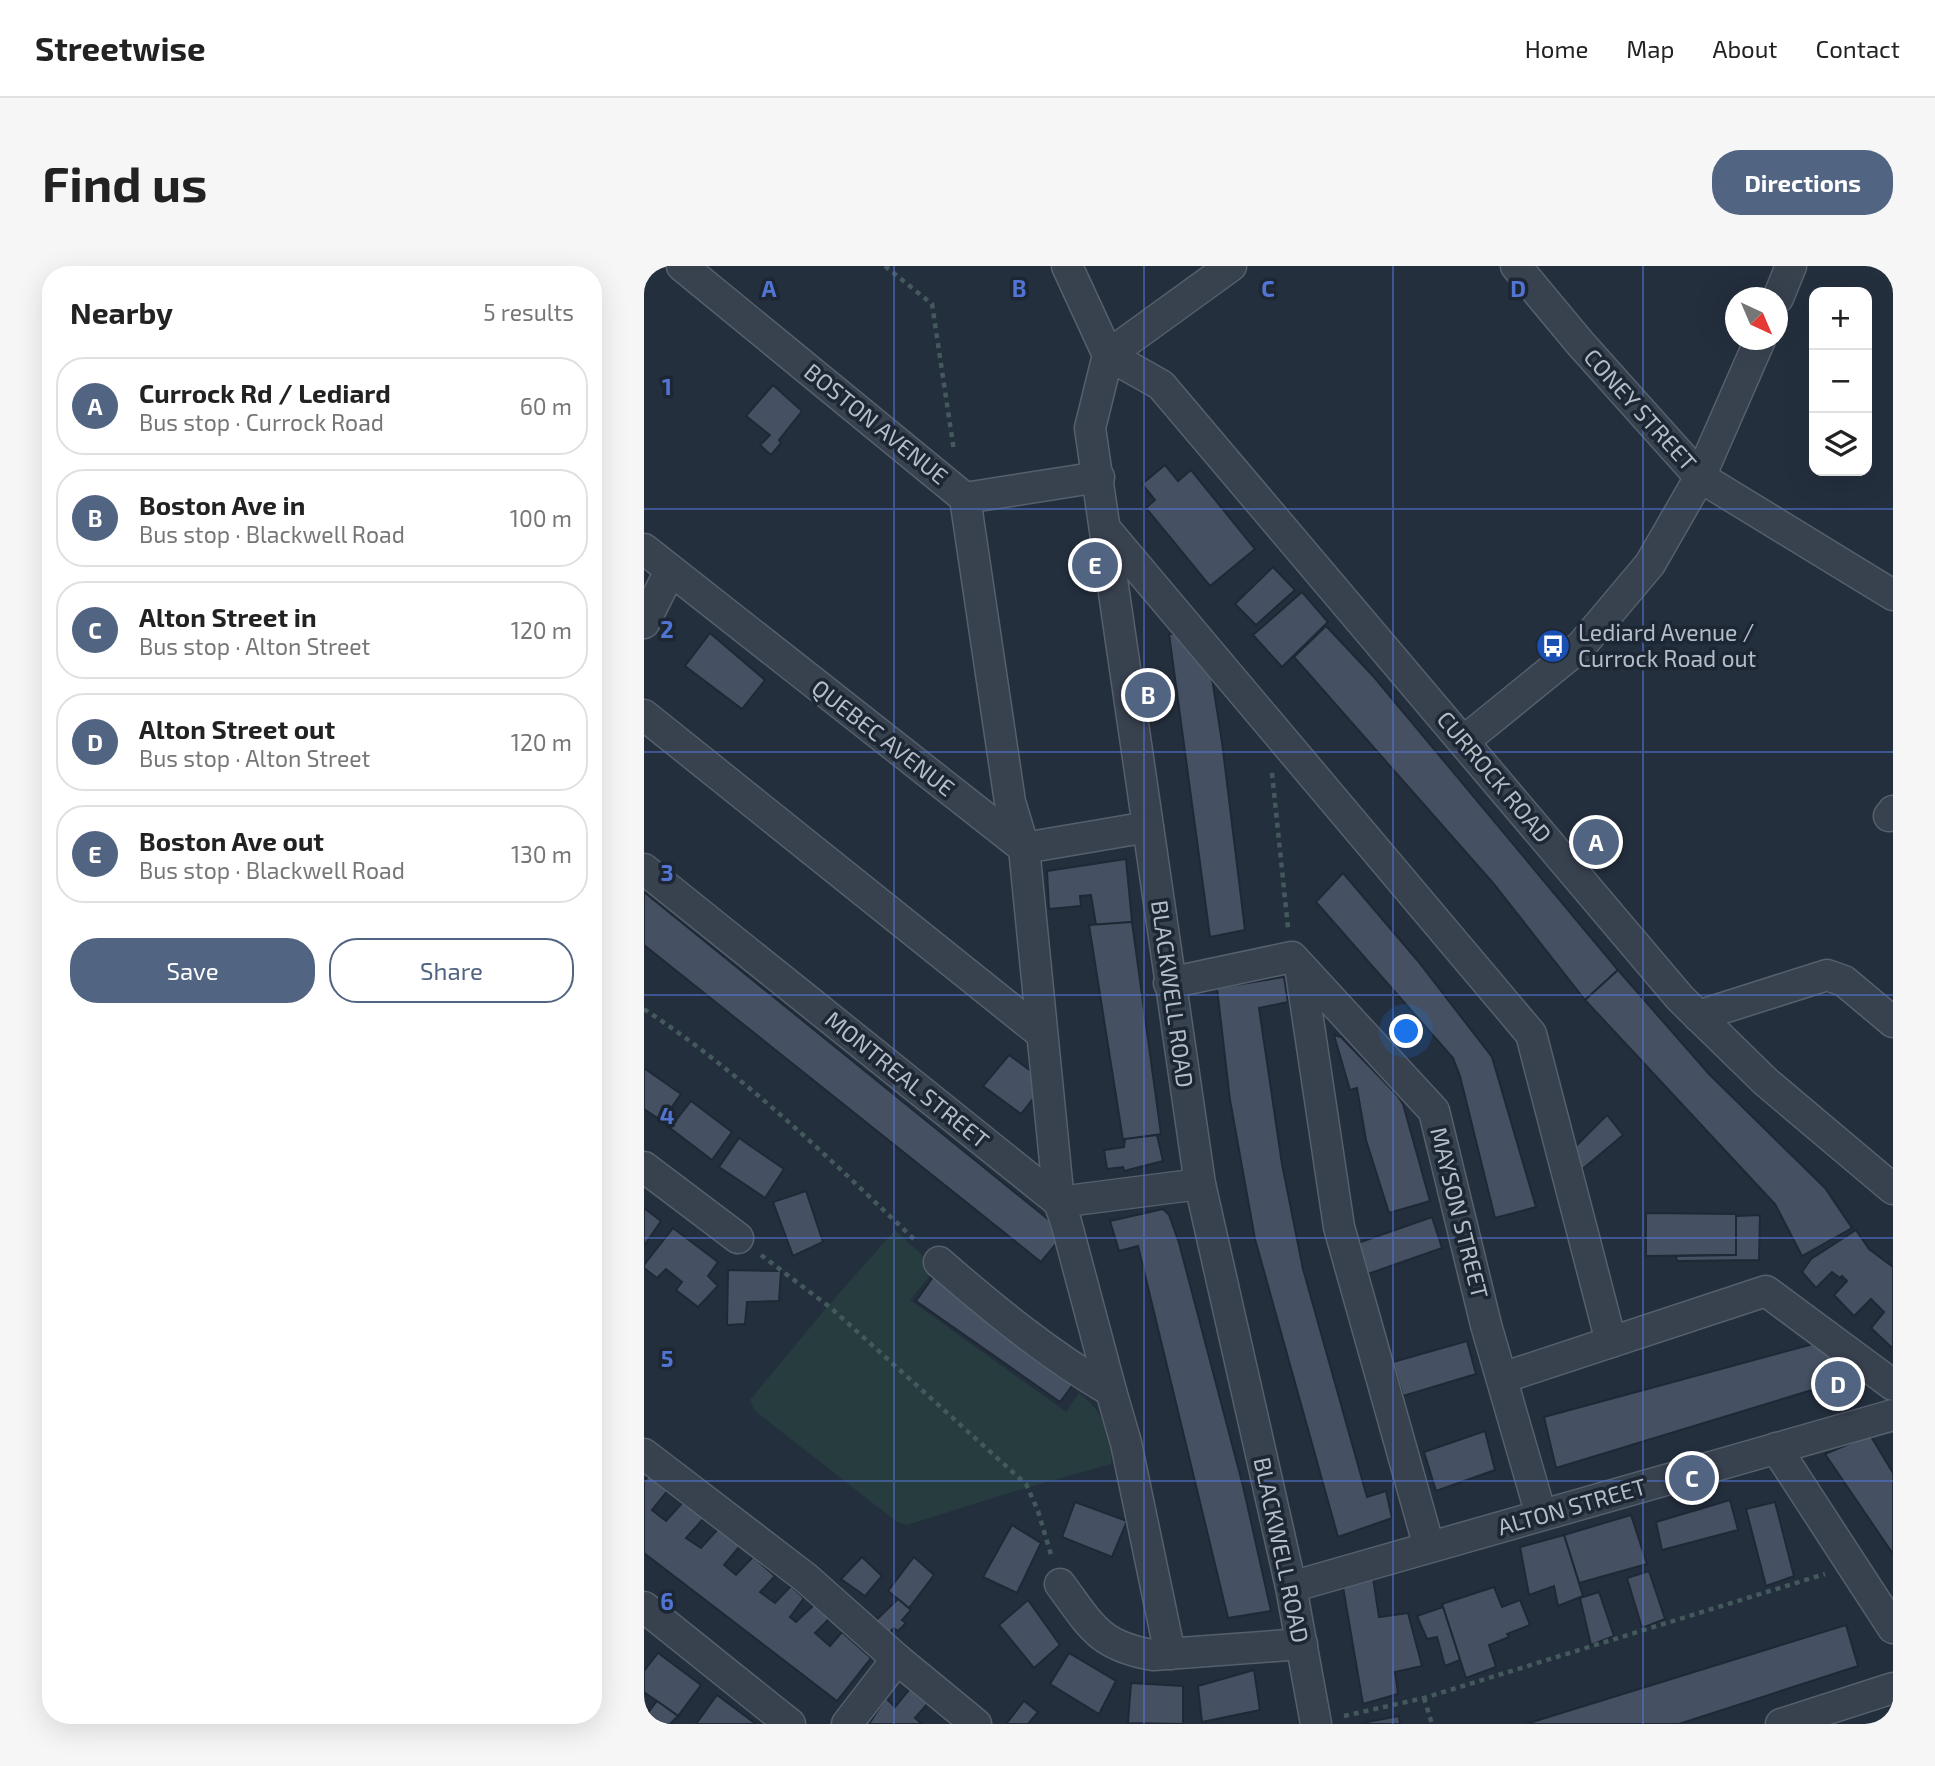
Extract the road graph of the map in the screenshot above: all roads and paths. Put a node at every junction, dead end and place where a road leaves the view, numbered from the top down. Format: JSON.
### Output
{"nodes":[{"id":1,"x":682,"y":266,"type":"edge"},
{"id":2,"x":885,"y":266,"type":"edge"},
{"id":3,"x":1067,"y":266,"type":"edge"},
{"id":4,"x":1231,"y":266,"type":"edge"},
{"id":5,"x":1516,"y":266,"type":"edge"},
{"id":6,"x":1791,"y":266,"type":"edge"},
{"id":7,"x":1782,"y":287,"type":"edge"},
{"id":8,"x":1756,"y":350,"type":"edge"},
{"id":9,"x":1108,"y":355,"type":"junction"},
{"id":10,"x":1099,"y":477,"type":"junction"},
{"id":11,"x":1700,"y":478,"type":"junction"},
{"id":12,"x":963,"y":495,"type":"junction"},
{"id":13,"x":1106,"y":531,"type":"junction"},
{"id":14,"x":644,"y":549,"type":"edge"},
{"id":15,"x":670,"y":571,"type":"junction"},
{"id":16,"x":1893,"y":596,"type":"edge"},
{"id":17,"x":644,"y":623,"type":"edge"},
{"id":18,"x":644,"y":715,"type":"edge"},
{"id":19,"x":1266,"y":720,"type":"junction"},
{"id":20,"x":1464,"y":741,"type":"junction"},
{"id":21,"x":1148,"y":827,"type":"junction"},
{"id":22,"x":1024,"y":849,"type":"junction"},
{"id":23,"x":644,"y":869,"type":"edge"},
{"id":24,"x":1296,"y":962,"type":"junction"},
{"id":25,"x":1169,"y":983,"type":"junction"},
{"id":26,"x":644,"y":1009,"type":"edge"},
{"id":27,"x":1698,"y":1016,"type":"junction"},
{"id":28,"x":1893,"y":1022,"type":"edge"},
{"id":29,"x":1042,"y":1034,"type":"junction"},
{"id":30,"x":644,"y":1167,"type":"edge"},
{"id":31,"x":1200,"y":1184,"type":"junction"},
{"id":32,"x":1893,"y":1189,"type":"edge"},
{"id":33,"x":1059,"y":1202,"type":"junction"},
{"id":34,"x":738,"y":1238,"type":"joint"},
{"id":35,"x":939,"y":1262,"type":"joint"},
{"id":36,"x":1611,"y":1342,"type":"junction"},
{"id":37,"x":1502,"y":1378,"type":"junction"},
{"id":38,"x":1893,"y":1385,"type":"edge"},
{"id":39,"x":1111,"y":1391,"type":"junction"},
{"id":40,"x":1893,"y":1415,"type":"edge"},
{"id":41,"x":1776,"y":1448,"type":"junction"},
{"id":42,"x":644,"y":1454,"type":"edge"},
{"id":43,"x":1541,"y":1516,"type":"junction"},
{"id":44,"x":1429,"y":1547,"type":"junction"},
{"id":45,"x":1852,"y":1565,"type":"junction"},
{"id":46,"x":1060,"y":1584,"type":"joint"},
{"id":47,"x":1291,"y":1587,"type":"junction"},
{"id":48,"x":644,"y":1608,"type":"edge"},
{"id":49,"x":1893,"y":1628,"type":"edge"},
{"id":50,"x":1302,"y":1644,"type":"junction"},
{"id":51,"x":1170,"y":1654,"type":"junction"},
{"id":52,"x":897,"y":1659,"type":"junction"},
{"id":53,"x":1893,"y":1688,"type":"edge"},
{"id":54,"x":1424,"y":1698,"type":"junction"},
{"id":55,"x":1316,"y":1723,"type":"edge"},
{"id":56,"x":790,"y":1724,"type":"edge"},
{"id":57,"x":847,"y":1724,"type":"edge"},
{"id":58,"x":976,"y":1724,"type":"edge"},
{"id":59,"x":1432,"y":1724,"type":"edge"},
{"id":60,"x":1781,"y":1724,"type":"edge"}],
"edges":[{"from":1,"to":12,"type":"street","name":"BOSTON AVENUE"},
{"from":2,"to":12,"type":"path"},
{"from":3,"to":9,"type":"street"},
{"from":4,"to":9,"type":"street"},
{"from":5,"to":11,"type":"street","name":"CONEY STREET"},
{"from":6,"to":7,"type":"street"},
{"from":8,"to":11,"type":"street"},
{"from":9,"to":10,"type":"street","name":"BLACKWELL ROAD"},
{"from":9,"to":20,"type":"street","name":"CURROCK ROAD"},
{"from":10,"to":12,"type":"street","name":"BOSTON AVENUE"},
{"from":10,"to":13,"type":"street","name":"BLACKWELL ROAD"},
{"from":11,"to":16,"type":"street","name":"CONEY STREET"},
{"from":11,"to":20,"type":"street"},
{"from":12,"to":22,"type":"street"},
{"from":13,"to":19,"type":"street"},
{"from":13,"to":21,"type":"street","name":"BLACKWELL ROAD"},
{"from":14,"to":15,"type":"street","name":"QUEBEC AVENUE"},
{"from":15,"to":17,"type":"street"},
{"from":15,"to":22,"type":"street","name":"QUEBEC AVENUE"},
{"from":18,"to":29,"type":"street"},
{"from":19,"to":24,"type":"path"},
{"from":19,"to":36,"type":"street"},
{"from":20,"to":27,"type":"street","name":"CURROCK ROAD"},
{"from":21,"to":22,"type":"street"},
{"from":21,"to":25,"type":"street","name":"BLACKWELL ROAD"},
{"from":22,"to":29,"type":"street"},
{"from":23,"to":33,"type":"street","name":"MONTREAL STREET"},
{"from":24,"to":25,"type":"street"},
{"from":24,"to":37,"type":"street","name":"MAYSON STREET"},
{"from":24,"to":44,"type":"street"},
{"from":25,"to":31,"type":"street","name":"BLACKWELL ROAD"},
{"from":26,"to":35,"type":"path"},
{"from":27,"to":28,"type":"street"},
{"from":27,"to":32,"type":"street","name":"CURROCK ROAD"},
{"from":29,"to":33,"type":"street"},
{"from":30,"to":34,"type":"street"},
{"from":31,"to":33,"type":"street"},
{"from":31,"to":47,"type":"street","name":"BLACKWELL ROAD"},
{"from":33,"to":39,"type":"street"},
{"from":34,"to":46,"type":"path"},
{"from":35,"to":39,"type":"street"},
{"from":36,"to":37,"type":"street"},
{"from":36,"to":38,"type":"street"},
{"from":37,"to":43,"type":"street","name":"MAYSON STREET"},
{"from":39,"to":51,"type":"street"},
{"from":40,"to":41,"type":"street","name":"ALTON STREET"},
{"from":41,"to":43,"type":"street","name":"ALTON STREET"},
{"from":41,"to":45,"type":"street"},
{"from":42,"to":52,"type":"street"},
{"from":43,"to":44,"type":"street","name":"ALTON STREET"},
{"from":44,"to":47,"type":"street","name":"ALTON STREET"},
{"from":45,"to":49,"type":"street"},
{"from":45,"to":54,"type":"path"},
{"from":46,"to":51,"type":"street"},
{"from":47,"to":50,"type":"street","name":"BLACKWELL ROAD"},
{"from":48,"to":56,"type":"street"},
{"from":50,"to":51,"type":"street"},
{"from":50,"to":55,"type":"street","name":"BLACKWELL ROAD"},
{"from":52,"to":57,"type":"street"},
{"from":52,"to":58,"type":"street"},
{"from":53,"to":60,"type":"street"},
{"from":54,"to":55,"type":"path"},
{"from":54,"to":59,"type":"path"}]}
